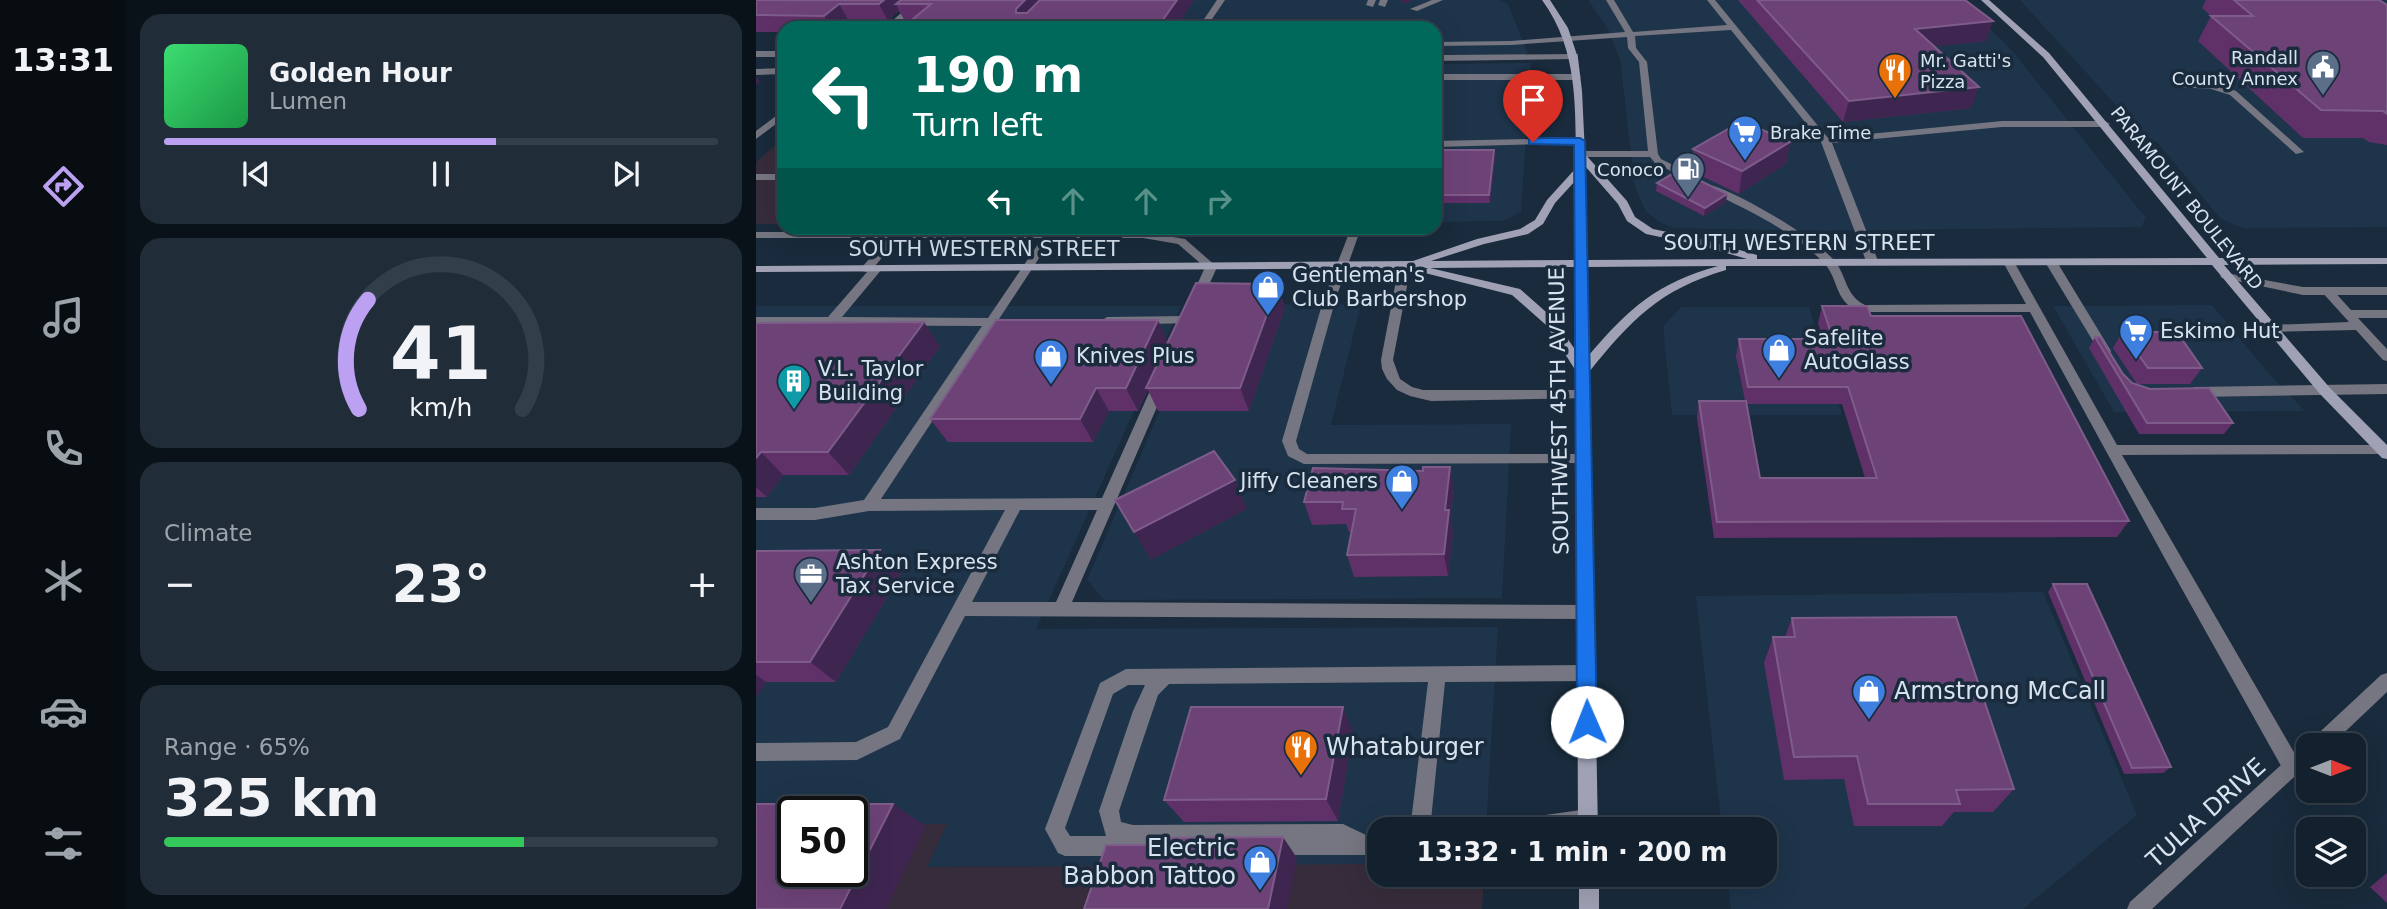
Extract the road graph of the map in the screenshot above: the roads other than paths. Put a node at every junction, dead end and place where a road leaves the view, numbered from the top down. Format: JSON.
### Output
{"nodes":[{"id":1,"x":1220,"y":0,"type":"edge"},
{"id":2,"x":1438,"y":0,"type":"edge"},
{"id":3,"x":1546,"y":0,"type":"edge"},
{"id":4,"x":1610,"y":0,"type":"edge"},
{"id":5,"x":1711,"y":0,"type":"edge"},
{"id":6,"x":1985,"y":0,"type":"edge"},
{"id":7,"x":906,"y":1,"type":"edge"},
{"id":8,"x":920,"y":1,"type":"edge"},
{"id":9,"x":1414,"y":9,"type":"dead end"},
{"id":10,"x":896,"y":21,"type":"edge"},
{"id":11,"x":1206,"y":21,"type":"edge"},
{"id":12,"x":1733,"y":27,"type":"junction"},
{"id":13,"x":1631,"y":35,"type":"junction"},
{"id":14,"x":1570,"y":40,"type":"junction"},
{"id":15,"x":1442,"y":44,"type":"edge"},
{"id":16,"x":756,"y":54,"type":"edge"},
{"id":17,"x":777,"y":54,"type":"edge"},
{"id":18,"x":1575,"y":56,"type":"junction"},
{"id":19,"x":1442,"y":58,"type":"edge"},
{"id":20,"x":777,"y":71,"type":"edge"},
{"id":21,"x":756,"y":72,"type":"edge"},
{"id":22,"x":1442,"y":77,"type":"edge"},
{"id":23,"x":1577,"y":77,"type":"junction"},
{"id":24,"x":2180,"y":85,"type":"dead end"},
{"id":25,"x":777,"y":119,"type":"edge"},
{"id":26,"x":2105,"y":124,"type":"junction"},
{"id":27,"x":756,"y":136,"type":"edge"},
{"id":28,"x":1580,"y":141,"type":"junction"},
{"id":29,"x":1826,"y":141,"type":"junction"},
{"id":30,"x":1442,"y":144,"type":"edge"},
{"id":31,"x":2299,"y":152,"type":"dead end"},
{"id":32,"x":1580,"y":154,"type":"junction"},
{"id":33,"x":1653,"y":154,"type":"junction"},
{"id":34,"x":1580,"y":169,"type":"junction"},
{"id":35,"x":756,"y":177,"type":"edge"},
{"id":36,"x":777,"y":177,"type":"edge"},
{"id":37,"x":777,"y":234,"type":"edge"},
{"id":38,"x":756,"y":235,"type":"edge"},
{"id":39,"x":896,"y":235,"type":"edge"},
{"id":40,"x":1049,"y":235,"type":"edge"},
{"id":41,"x":1143,"y":235,"type":"edge"},
{"id":42,"x":1353,"y":235,"type":"edge"},
{"id":43,"x":1830,"y":261,"type":"junction"},
{"id":44,"x":1872,"y":261,"type":"junction"},
{"id":45,"x":2214,"y":261,"type":"junction"},
{"id":46,"x":2387,"y":261,"type":"edge"},
{"id":47,"x":1751,"y":262,"type":"junction"},
{"id":48,"x":1768,"y":262,"type":"junction"},
{"id":49,"x":2009,"y":262,"type":"junction"},
{"id":50,"x":2051,"y":262,"type":"junction"},
{"id":51,"x":1405,"y":265,"type":"junction"},
{"id":52,"x":1581,"y":265,"type":"junction"},
{"id":53,"x":1340,"y":266,"type":"junction"},
{"id":54,"x":1211,"y":267,"type":"junction"},
{"id":55,"x":1028,"y":268,"type":"junction"},
{"id":56,"x":756,"y":269,"type":"edge"},
{"id":57,"x":871,"y":269,"type":"junction"},
{"id":58,"x":2227,"y":276,"type":"junction"},
{"id":59,"x":2327,"y":291,"type":"junction"},
{"id":60,"x":2387,"y":291,"type":"edge"},
{"id":61,"x":2034,"y":308,"type":"junction"},
{"id":62,"x":2348,"y":314,"type":"junction"},
{"id":63,"x":2387,"y":314,"type":"edge"},
{"id":64,"x":756,"y":321,"type":"edge"},
{"id":65,"x":832,"y":321,"type":"junction"},
{"id":66,"x":1096,"y":321,"type":"edge"},
{"id":67,"x":997,"y":322,"type":"junction"},
{"id":68,"x":2359,"y":326,"type":"junction"},
{"id":69,"x":2271,"y":329,"type":"junction"},
{"id":70,"x":2387,"y":357,"type":"edge"},
{"id":71,"x":2111,"y":361,"type":"edge"},
{"id":72,"x":1167,"y":369,"type":"edge"},
{"id":73,"x":1583,"y":371,"type":"junction"},
{"id":74,"x":2387,"y":389,"type":"edge"},
{"id":75,"x":2325,"y":391,"type":"junction"},
{"id":76,"x":2184,"y":392,"type":"edge"},
{"id":77,"x":1583,"y":395,"type":"junction"},
{"id":78,"x":2112,"y":450,"type":"junction"},
{"id":79,"x":2384,"y":451,"type":"edge"},
{"id":80,"x":1584,"y":459,"type":"junction"},
{"id":81,"x":1016,"y":504,"type":"junction"},
{"id":82,"x":1107,"y":504,"type":"junction"},
{"id":83,"x":869,"y":505,"type":"junction"},
{"id":84,"x":756,"y":514,"type":"edge"},
{"id":85,"x":961,"y":609,"type":"junction"},
{"id":86,"x":1061,"y":609,"type":"junction"},
{"id":87,"x":1586,"y":612,"type":"junction"},
{"id":88,"x":1587,"y":673,"type":"junction"},
{"id":89,"x":1437,"y":675,"type":"junction"},
{"id":90,"x":1166,"y":676,"type":"junction"},
{"id":91,"x":2387,"y":681,"type":"edge"},
{"id":92,"x":2330,"y":733,"type":"edge"},
{"id":93,"x":756,"y":752,"type":"edge"},
{"id":94,"x":2296,"y":763,"type":"edge"},
{"id":95,"x":2292,"y":767,"type":"junction"},
{"id":96,"x":1421,"y":817,"type":"edge"},
{"id":97,"x":1588,"y":817,"type":"edge"},
{"id":98,"x":1367,"y":843,"type":"edge"},
{"id":99,"x":1367,"y":845,"type":"edge"},
{"id":100,"x":1589,"y":887,"type":"edge"},
{"id":101,"x":1589,"y":909,"type":"edge"},
{"id":102,"x":2137,"y":909,"type":"edge"}],
"edges":[{"from":1,"to":11,"type":"street"},
{"from":2,"to":9,"type":"street"},
{"from":3,"to":14,"type":"main road","name":"SOUTHWEST 45TH AVENUE"},
{"from":4,"to":13,"type":"street"},
{"from":5,"to":12,"type":"street"},
{"from":6,"to":26,"type":"main road","name":"PARAMOUNT BOULEVARD"},
{"from":7,"to":8,"type":"street"},
{"from":8,"to":10,"type":"street"},
{"from":12,"to":13,"type":"street"},
{"from":12,"to":29,"type":"street"},
{"from":13,"to":14,"type":"street"},
{"from":13,"to":33,"type":"street"},
{"from":14,"to":15,"type":"street"},
{"from":14,"to":18,"type":"main road","name":"SOUTHWEST 45TH AVENUE"},
{"from":16,"to":17,"type":"street"},
{"from":18,"to":19,"type":"street"},
{"from":18,"to":23,"type":"main road","name":"SOUTHWEST 45TH AVENUE"},
{"from":20,"to":21,"type":"street"},
{"from":22,"to":23,"type":"street"},
{"from":23,"to":28,"type":"main road","name":"SOUTHWEST 45TH AVENUE"},
{"from":24,"to":31,"type":"street"},
{"from":25,"to":27,"type":"street"},
{"from":26,"to":29,"type":"street"},
{"from":26,"to":45,"type":"main road","name":"PARAMOUNT BOULEVARD"},
{"from":28,"to":30,"type":"street"},
{"from":28,"to":32,"type":"main road","name":"SOUTHWEST 45TH AVENUE"},
{"from":29,"to":44,"type":"street"},
{"from":32,"to":33,"type":"street"},
{"from":32,"to":34,"type":"main road","name":"SOUTHWEST 45TH AVENUE"},
{"from":32,"to":48,"type":"main road"},
{"from":33,"to":43,"type":"street"},
{"from":34,"to":51,"type":"main road"},
{"from":34,"to":52,"type":"main road","name":"SOUTHWEST 45TH AVENUE"},
{"from":35,"to":36,"type":"street"},
{"from":37,"to":38,"type":"street","name":"SOUTH WESTERN STREET"},
{"from":39,"to":57,"type":"street"},
{"from":40,"to":55,"type":"street"},
{"from":41,"to":54,"type":"street","name":"SOUTH WESTERN STREET"},
{"from":42,"to":53,"type":"street"},
{"from":43,"to":44,"type":"main road","name":"SOUTH WESTERN STREET"},
{"from":43,"to":48,"type":"main road","name":"SOUTH WESTERN STREET"},
{"from":43,"to":61,"type":"street"},
{"from":44,"to":49,"type":"main road","name":"SOUTH WESTERN STREET"},
{"from":45,"to":46,"type":"main road","name":"SOUTH WESTERN STREET"},
{"from":45,"to":50,"type":"main road","name":"SOUTH WESTERN STREET"},
{"from":45,"to":58,"type":"main road","name":"PARAMOUNT BOULEVARD"},
{"from":47,"to":48,"type":"main road","name":"SOUTH WESTERN STREET"},
{"from":47,"to":52,"type":"main road","name":"SOUTH WESTERN STREET"},
{"from":47,"to":73,"type":"main road"},
{"from":49,"to":50,"type":"main road","name":"SOUTH WESTERN STREET"},
{"from":49,"to":61,"type":"street"},
{"from":50,"to":71,"type":"street"},
{"from":51,"to":52,"type":"main road","name":"SOUTH WESTERN STREET"},
{"from":51,"to":53,"type":"main road","name":"SOUTH WESTERN STREET"},
{"from":51,"to":73,"type":"main road"},
{"from":51,"to":77,"type":"street"},
{"from":52,"to":73,"type":"main road","name":"SOUTHWEST 45TH AVENUE"},
{"from":53,"to":54,"type":"main road","name":"SOUTH WESTERN STREET"},
{"from":53,"to":80,"type":"street"},
{"from":54,"to":55,"type":"main road","name":"SOUTH WESTERN STREET"},
{"from":54,"to":66,"type":"street"},
{"from":55,"to":57,"type":"main road","name":"SOUTH WESTERN STREET"},
{"from":55,"to":67,"type":"street"},
{"from":56,"to":57,"type":"main road","name":"SOUTH WESTERN STREET"},
{"from":57,"to":65,"type":"street"},
{"from":58,"to":59,"type":"street"},
{"from":58,"to":69,"type":"main road","name":"PARAMOUNT BOULEVARD"},
{"from":59,"to":60,"type":"street"},
{"from":59,"to":62,"type":"street"},
{"from":61,"to":78,"type":"street"},
{"from":62,"to":63,"type":"street"},
{"from":62,"to":68,"type":"street"},
{"from":64,"to":65,"type":"street"},
{"from":65,"to":67,"type":"street"},
{"from":67,"to":83,"type":"street"},
{"from":68,"to":69,"type":"street"},
{"from":68,"to":70,"type":"street"},
{"from":69,"to":75,"type":"main road","name":"PARAMOUNT BOULEVARD"},
{"from":72,"to":82,"type":"street"},
{"from":73,"to":77,"type":"main road","name":"SOUTHWEST 45TH AVENUE"},
{"from":74,"to":75,"type":"street"},
{"from":75,"to":76,"type":"street"},
{"from":75,"to":79,"type":"main road","name":"PARAMOUNT BOULEVARD"},
{"from":77,"to":80,"type":"main road","name":"SOUTHWEST 45TH AVENUE"},
{"from":78,"to":79,"type":"street"},
{"from":78,"to":95,"type":"street"},
{"from":80,"to":87,"type":"main road","name":"SOUTHWEST 45TH AVENUE"},
{"from":81,"to":82,"type":"street"},
{"from":81,"to":83,"type":"street"},
{"from":81,"to":85,"type":"street"},
{"from":82,"to":86,"type":"street"},
{"from":83,"to":84,"type":"street"},
{"from":85,"to":86,"type":"street"},
{"from":85,"to":93,"type":"street"},
{"from":86,"to":87,"type":"street"},
{"from":87,"to":88,"type":"main road","name":"SOUTHWEST 45TH AVENUE"},
{"from":88,"to":89,"type":"street"},
{"from":88,"to":97,"type":"main road","name":"SOUTHWEST 45TH AVENUE"},
{"from":89,"to":90,"type":"street"},
{"from":89,"to":96,"type":"street"},
{"from":90,"to":98,"type":"street"},
{"from":90,"to":99,"type":"street"},
{"from":91,"to":92,"type":"street"},
{"from":94,"to":95,"type":"street","name":"TULIA DRIVE"},
{"from":95,"to":102,"type":"street","name":"TULIA DRIVE"},
{"from":100,"to":101,"type":"main road"}]}
